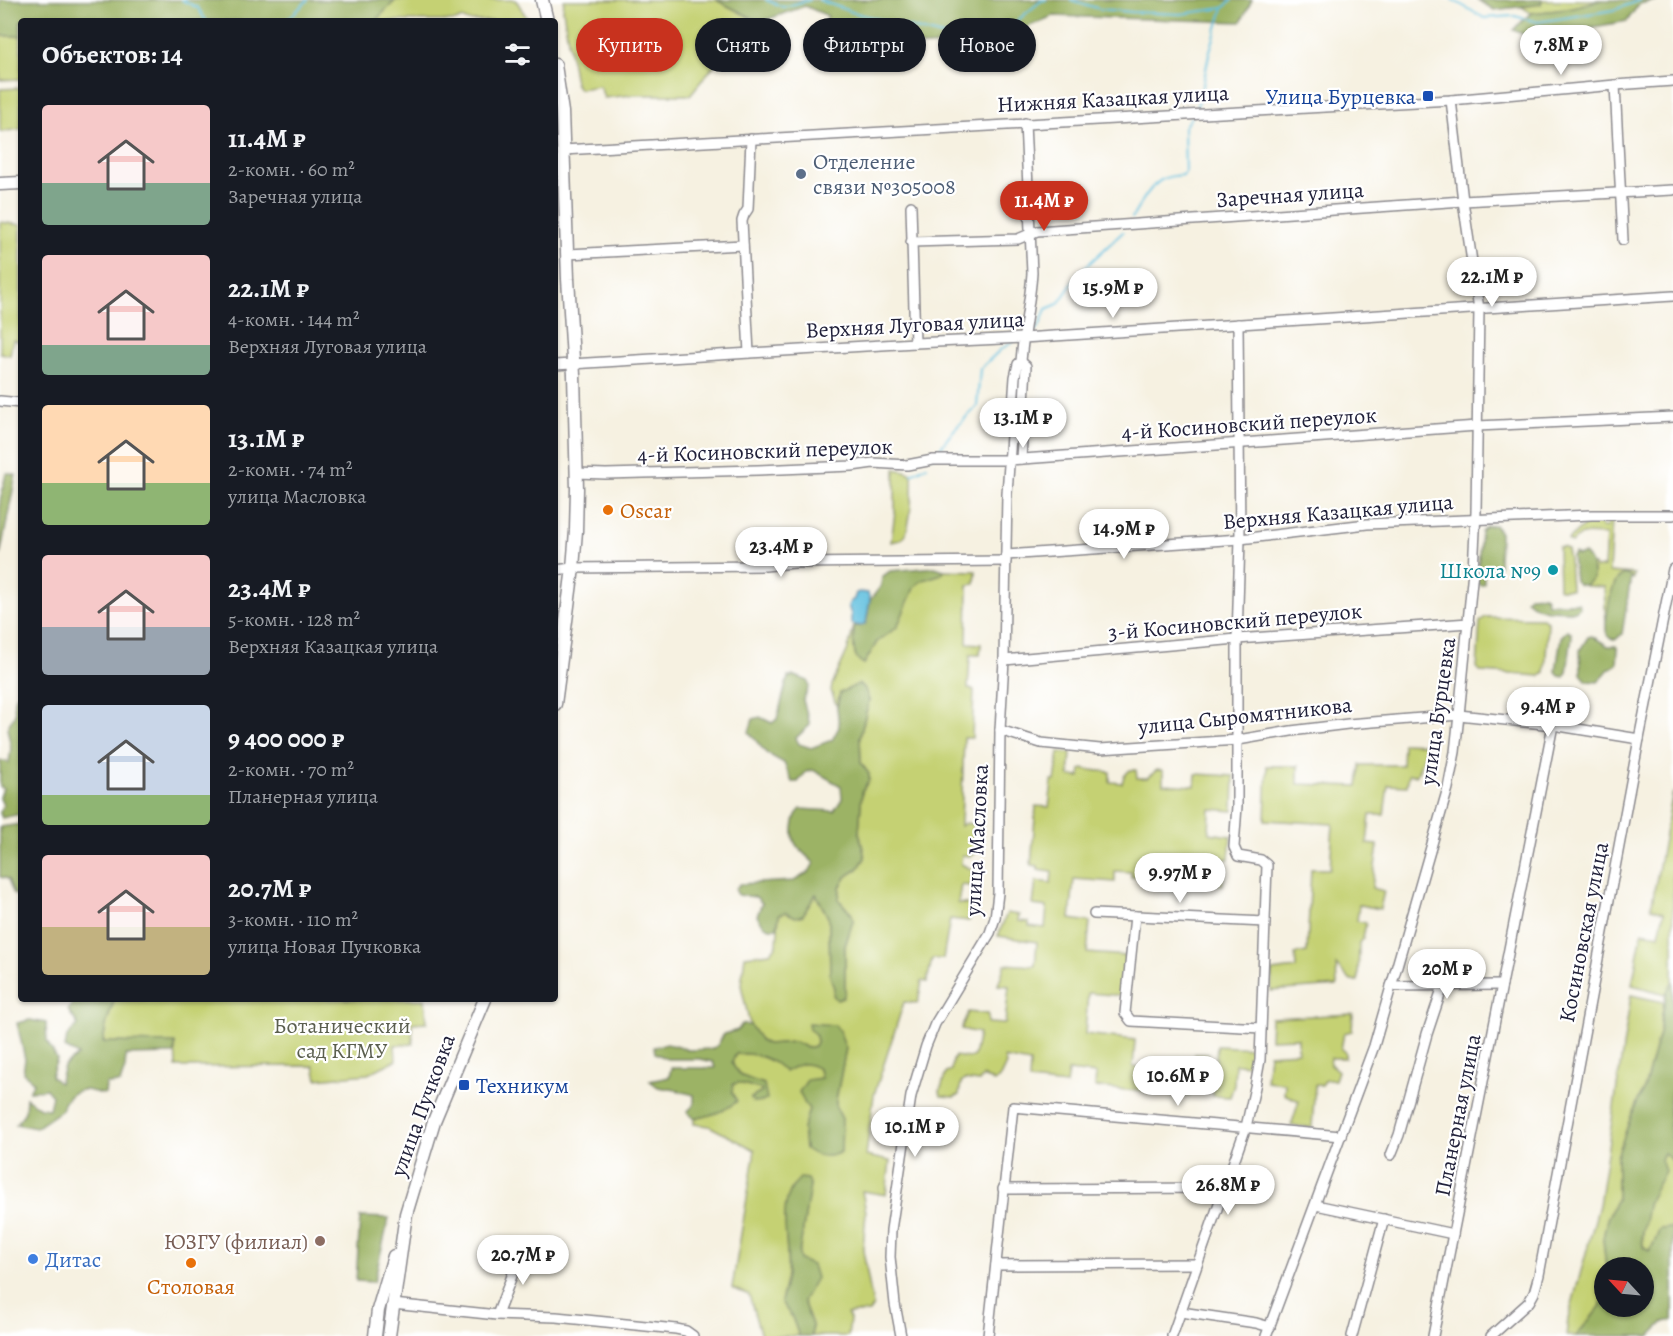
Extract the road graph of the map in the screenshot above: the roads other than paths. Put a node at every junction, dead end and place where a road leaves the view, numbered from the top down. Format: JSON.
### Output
{"nodes":[{"id":1,"x":542,"y":0,"type":"edge"},
{"id":2,"x":545,"y":18,"type":"edge"},
{"id":3,"x":1673,"y":81,"type":"edge"},
{"id":4,"x":558,"y":85,"type":"edge"},
{"id":5,"x":1615,"y":85,"type":"junction"},
{"id":6,"x":1451,"y":100,"type":"junction"},
{"id":7,"x":1025,"y":123,"type":"junction"},
{"id":8,"x":751,"y":139,"type":"junction"},
{"id":9,"x":559,"y":150,"type":"edge"},
{"id":10,"x":18,"y":183,"type":"edge"},
{"id":11,"x":0,"y":184,"type":"edge"},
{"id":12,"x":1673,"y":190,"type":"edge"},
{"id":13,"x":1621,"y":194,"type":"junction"},
{"id":14,"x":1463,"y":201,"type":"junction"},
{"id":15,"x":911,"y":206,"type":"dead end"},
{"id":16,"x":1030,"y":235,"type":"junction"},
{"id":17,"x":1623,"y":240,"type":"dead end"},
{"id":18,"x":911,"y":242,"type":"junction"},
{"id":19,"x":743,"y":245,"type":"junction"},
{"id":20,"x":568,"y":254,"type":"junction"},
{"id":21,"x":1673,"y":296,"type":"edge"},
{"id":22,"x":1479,"y":309,"type":"junction"},
{"id":23,"x":1238,"y":324,"type":"junction"},
{"id":24,"x":1023,"y":338,"type":"junction"},
{"id":25,"x":915,"y":343,"type":"junction"},
{"id":26,"x":749,"y":353,"type":"junction"},
{"id":27,"x":1021,"y":362,"type":"junction"},
{"id":28,"x":573,"y":364,"type":"junction"},
{"id":29,"x":558,"y":365,"type":"edge"},
{"id":30,"x":0,"y":401,"type":"edge"},
{"id":31,"x":18,"y":403,"type":"edge"},
{"id":32,"x":1673,"y":417,"type":"edge"},
{"id":33,"x":1477,"y":426,"type":"junction"},
{"id":34,"x":1239,"y":444,"type":"junction"},
{"id":35,"x":1021,"y":459,"type":"junction"},
{"id":36,"x":1009,"y":460,"type":"junction"},
{"id":37,"x":576,"y":473,"type":"junction"},
{"id":38,"x":1673,"y":515,"type":"edge"},
{"id":39,"x":1476,"y":519,"type":"junction"},
{"id":40,"x":1240,"y":539,"type":"junction"},
{"id":41,"x":1006,"y":558,"type":"junction"},
{"id":42,"x":573,"y":568,"type":"junction"},
{"id":43,"x":1673,"y":569,"type":"edge"},
{"id":44,"x":558,"y":570,"type":"edge"},
{"id":45,"x":1469,"y":623,"type":"junction"},
{"id":46,"x":1237,"y":639,"type":"junction"},
{"id":47,"x":1004,"y":660,"type":"junction"},
{"id":48,"x":558,"y":681,"type":"edge"},
{"id":49,"x":1460,"y":715,"type":"junction"},
{"id":50,"x":1553,"y":725,"type":"junction"},
{"id":51,"x":1000,"y":730,"type":"junction"},
{"id":52,"x":1238,"y":740,"type":"junction"},
{"id":53,"x":1639,"y":740,"type":"junction"},
{"id":54,"x":1094,"y":914,"type":"dead end"},
{"id":55,"x":1135,"y":916,"type":"junction"},
{"id":56,"x":1265,"y":922,"type":"junction"},
{"id":57,"x":1502,"y":985,"type":"junction"},
{"id":58,"x":1391,"y":986,"type":"junction"},
{"id":59,"x":1443,"y":986,"type":"junction"},
{"id":60,"x":484,"y":1002,"type":"edge"},
{"id":61,"x":1261,"y":1028,"type":"junction"},
{"id":62,"x":1246,"y":1127,"type":"junction"},
{"id":63,"x":1341,"y":1136,"type":"junction"},
{"id":64,"x":1391,"y":1155,"type":"dead end"},
{"id":65,"x":1224,"y":1188,"type":"junction"},
{"id":66,"x":1003,"y":1189,"type":"junction"},
{"id":67,"x":1316,"y":1205,"type":"junction"},
{"id":68,"x":1384,"y":1220,"type":"junction"},
{"id":69,"x":1453,"y":1234,"type":"junction"},
{"id":70,"x":523,"y":1247,"type":"dead end"},
{"id":71,"x":1197,"y":1264,"type":"junction"},
{"id":72,"x":996,"y":1265,"type":"junction"},
{"id":73,"x":390,"y":1298,"type":"junction"},
{"id":74,"x":1180,"y":1312,"type":"junction"},
{"id":75,"x":497,"y":1315,"type":"junction"},
{"id":76,"x":1268,"y":1334,"type":"edge"},
{"id":77,"x":375,"y":1336,"type":"edge"},
{"id":78,"x":389,"y":1336,"type":"edge"},
{"id":79,"x":693,"y":1336,"type":"edge"},
{"id":80,"x":901,"y":1336,"type":"edge"},
{"id":81,"x":988,"y":1336,"type":"edge"},
{"id":82,"x":1172,"y":1336,"type":"edge"},
{"id":83,"x":1352,"y":1336,"type":"edge"},
{"id":84,"x":1433,"y":1336,"type":"edge"},
{"id":85,"x":1491,"y":1336,"type":"edge"}],
"edges":[{"from":1,"to":2,"type":"main road"},
{"from":3,"to":5,"type":"street","name":"Нижняя Казацкая улица"},
{"from":4,"to":9,"type":"main road"},
{"from":5,"to":6,"type":"street","name":"Нижняя Казацкая улица"},
{"from":5,"to":13,"type":"street"},
{"from":6,"to":7,"type":"street","name":"Нижняя Казацкая улица"},
{"from":6,"to":14,"type":"street","name":"улица Бурцевка"},
{"from":7,"to":8,"type":"street","name":"Нижняя Казацкая улица"},
{"from":7,"to":16,"type":"street","name":"улица Масловка"},
{"from":8,"to":9,"type":"street","name":"Нижняя Казацкая улица"},
{"from":8,"to":19,"type":"street"},
{"from":9,"to":20,"type":"main road"},
{"from":10,"to":11,"type":"main road"},
{"from":12,"to":13,"type":"street","name":"Заречная улица"},
{"from":13,"to":14,"type":"street","name":"Заречная улица"},
{"from":13,"to":17,"type":"street"},
{"from":14,"to":16,"type":"street","name":"Заречная улица"},
{"from":14,"to":22,"type":"street","name":"улица Бурцевка"},
{"from":15,"to":18,"type":"street"},
{"from":16,"to":18,"type":"street","name":"Заречная улица"},
{"from":16,"to":24,"type":"street","name":"улица Масловка"},
{"from":18,"to":25,"type":"street"},
{"from":19,"to":20,"type":"street"},
{"from":19,"to":26,"type":"street"},
{"from":20,"to":28,"type":"main road"},
{"from":21,"to":22,"type":"street","name":"Верхняя Луговая улица"},
{"from":22,"to":23,"type":"street","name":"Верхняя Луговая улица"},
{"from":22,"to":33,"type":"street","name":"улица Бурцевка"},
{"from":23,"to":24,"type":"street","name":"Верхняя Луговая улица"},
{"from":23,"to":34,"type":"street"},
{"from":24,"to":25,"type":"street","name":"Верхняя Луговая улица"},
{"from":24,"to":27,"type":"street","name":"улица Масловка"},
{"from":25,"to":26,"type":"street","name":"Верхняя Луговая улица"},
{"from":26,"to":28,"type":"street","name":"Верхняя Луговая улица"},
{"from":27,"to":35,"type":"street","name":"улица Масловка"},
{"from":27,"to":36,"type":"street","name":"улица Масловка"},
{"from":28,"to":29,"type":"street","name":"Верхняя Луговая улица"},
{"from":28,"to":37,"type":"main road"},
{"from":30,"to":31,"type":"street"},
{"from":32,"to":33,"type":"street","name":"4-й Косиновский переулок"},
{"from":33,"to":34,"type":"street","name":"4-й Косиновский переулок"},
{"from":33,"to":39,"type":"street","name":"улица Бурцевка"},
{"from":34,"to":35,"type":"street","name":"4-й Косиновский переулок"},
{"from":34,"to":40,"type":"street"},
{"from":35,"to":36,"type":"street","name":"4-й Косиновский переулок"},
{"from":36,"to":37,"type":"street","name":"4-й Косиновский переулок"},
{"from":36,"to":41,"type":"street","name":"улица Масловка"},
{"from":37,"to":42,"type":"main road"},
{"from":38,"to":39,"type":"street","name":"Верхняя Казацкая улица"},
{"from":39,"to":40,"type":"street","name":"Верхняя Казацкая улица"},
{"from":39,"to":45,"type":"street","name":"улица Бурцевка"},
{"from":40,"to":41,"type":"street","name":"Верхняя Казацкая улица"},
{"from":40,"to":46,"type":"street"},
{"from":41,"to":42,"type":"street","name":"Верхняя Казацкая улица"},
{"from":41,"to":47,"type":"street","name":"улица Масловка"},
{"from":42,"to":44,"type":"street","name":"Верхняя Казацкая улица"},
{"from":42,"to":48,"type":"main road"},
{"from":43,"to":53,"type":"street","name":"Косиновская улица"},
{"from":45,"to":46,"type":"street","name":"3-й Косиновский переулок"},
{"from":45,"to":49,"type":"street","name":"улица Бурцевка"},
{"from":46,"to":47,"type":"street","name":"3-й Косиновский переулок"},
{"from":46,"to":52,"type":"street"},
{"from":47,"to":51,"type":"street","name":"улица Масловка"},
{"from":49,"to":50,"type":"street","name":"улица Сыромятникова"},
{"from":49,"to":52,"type":"street","name":"улица Сыромятникова"},
{"from":49,"to":58,"type":"street","name":"улица Бурцевка"},
{"from":50,"to":53,"type":"street","name":"улица Сыромятникова"},
{"from":50,"to":57,"type":"street","name":"Планерная улица"},
{"from":51,"to":52,"type":"street","name":"улица Сыромятникова"},
{"from":51,"to":80,"type":"street","name":"улица Масловка"},
{"from":52,"to":56,"type":"street"},
{"from":53,"to":85,"type":"street","name":"Косиновская улица"},
{"from":54,"to":55,"type":"street"},
{"from":55,"to":56,"type":"street"},
{"from":55,"to":61,"type":"street"},
{"from":56,"to":61,"type":"street"},
{"from":57,"to":59,"type":"street"},
{"from":57,"to":69,"type":"street","name":"Планерная улица"},
{"from":58,"to":59,"type":"street"},
{"from":58,"to":63,"type":"street","name":"улица Бурцевка"},
{"from":59,"to":64,"type":"street"},
{"from":60,"to":73,"type":"main road","name":"улица Пучковка"},
{"from":61,"to":62,"type":"street"},
{"from":62,"to":63,"type":"street"},
{"from":62,"to":65,"type":"street"},
{"from":62,"to":66,"type":"street"},
{"from":63,"to":67,"type":"street","name":"улица Бурцевка"},
{"from":65,"to":66,"type":"street"},
{"from":65,"to":71,"type":"street"},
{"from":66,"to":72,"type":"street"},
{"from":67,"to":68,"type":"street"},
{"from":67,"to":76,"type":"street","name":"улица Бурцевка"},
{"from":68,"to":69,"type":"street"},
{"from":68,"to":83,"type":"street"},
{"from":69,"to":84,"type":"street","name":"Планерная улица"},
{"from":70,"to":75,"type":"street"},
{"from":71,"to":72,"type":"street"},
{"from":71,"to":74,"type":"street"},
{"from":72,"to":81,"type":"street"},
{"from":73,"to":75,"type":"street"},
{"from":73,"to":77,"type":"main road","name":"улица Пучковка"},
{"from":73,"to":78,"type":"main road","name":"улица Пучковка"},
{"from":74,"to":76,"type":"street"},
{"from":74,"to":82,"type":"street"},
{"from":75,"to":79,"type":"street"}]}
